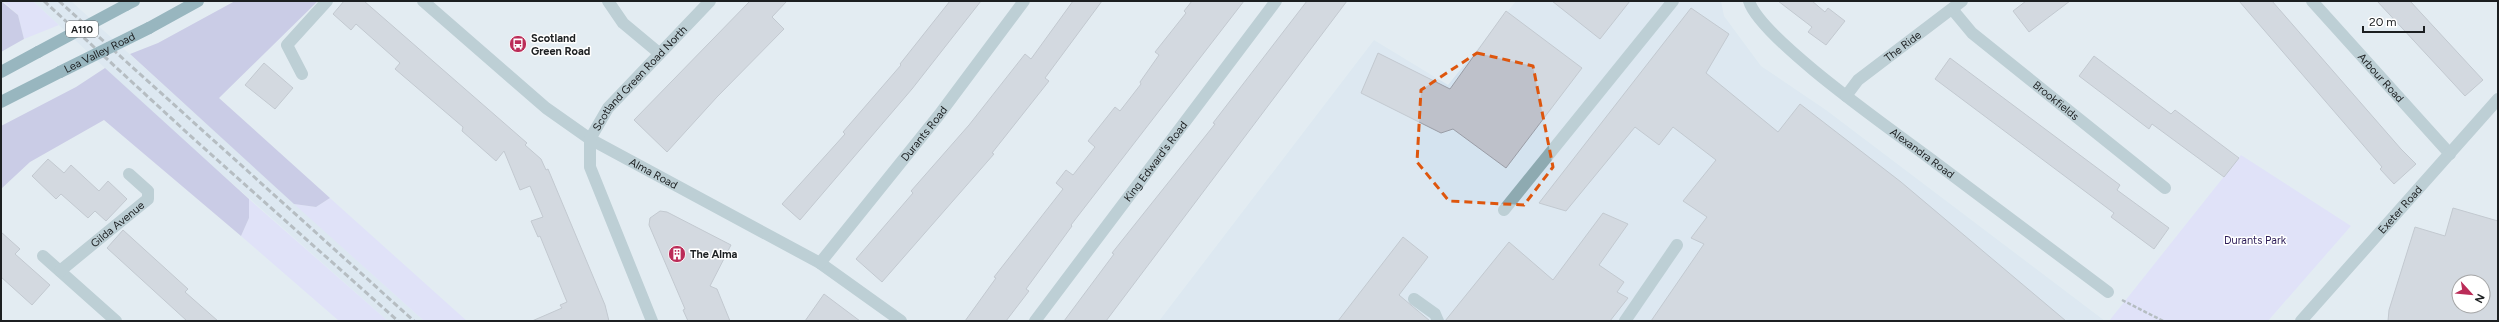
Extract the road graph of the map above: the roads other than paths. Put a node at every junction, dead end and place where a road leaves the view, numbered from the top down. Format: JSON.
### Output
{"nodes":[{"id":1,"x":198,"y":1,"type":"edge"},
{"id":2,"x":328,"y":1,"type":"edge"},
{"id":3,"x":423,"y":1,"type":"edge"},
{"id":4,"x":608,"y":1,"type":"edge"},
{"id":5,"x":710,"y":1,"type":"edge"},
{"id":6,"x":1024,"y":1,"type":"edge"},
{"id":7,"x":1276,"y":1,"type":"edge"},
{"id":8,"x":1673,"y":1,"type":"edge"},
{"id":9,"x":1749,"y":1,"type":"edge"},
{"id":10,"x":1962,"y":1,"type":"edge"},
{"id":11,"x":2312,"y":1,"type":"edge"},
{"id":12,"x":130,"y":3,"type":"edge"},
{"id":13,"x":1952,"y":9,"type":"junction"},
{"id":14,"x":659,"y":53,"type":"junction"},
{"id":15,"x":1,"y":72,"type":"edge"},
{"id":16,"x":302,"y":74,"type":"dead end"},
{"id":17,"x":1846,"y":96,"type":"junction"},
{"id":18,"x":2498,"y":99,"type":"edge"},
{"id":19,"x":1,"y":102,"type":"edge"},
{"id":20,"x":590,"y":139,"type":"junction"},
{"id":21,"x":2450,"y":154,"type":"junction"},
{"id":22,"x":129,"y":174,"type":"dead end"},
{"id":23,"x":2165,"y":188,"type":"dead end"},
{"id":24,"x":1504,"y":210,"type":"dead end"},
{"id":25,"x":1677,"y":245,"type":"dead end"},
{"id":26,"x":43,"y":256,"type":"dead end"},
{"id":27,"x":820,"y":263,"type":"junction"},
{"id":28,"x":60,"y":271,"type":"junction"},
{"id":29,"x":2108,"y":292,"type":"road end"},
{"id":30,"x":1414,"y":299,"type":"dead end"},
{"id":31,"x":116,"y":321,"type":"edge"},
{"id":32,"x":652,"y":321,"type":"edge"},
{"id":33,"x":901,"y":321,"type":"edge"},
{"id":34,"x":1034,"y":321,"type":"edge"},
{"id":35,"x":1438,"y":321,"type":"edge"},
{"id":36,"x":1625,"y":321,"type":"edge"},
{"id":37,"x":2301,"y":321,"type":"edge"}],
"edges":[{"from":1,"to":19,"type":"main road","name":"Lea Valley Road","number":"A110","bridge":true},
{"from":2,"to":16,"type":"street"},
{"from":3,"to":20,"type":"street","name":"Alma Road"},
{"from":4,"to":14,"type":"street"},
{"from":5,"to":14,"type":"street","name":"Scotland Green Road North"},
{"from":6,"to":27,"type":"street","name":"Durants Road"},
{"from":7,"to":34,"type":"street","name":"King Edward's Road"},
{"from":8,"to":24,"type":"street"},
{"from":9,"to":17,"type":"street","name":"Alexandra Road"},
{"from":10,"to":13,"type":"street","name":"The Ride"},
{"from":11,"to":21,"type":"street","name":"Arbour Road"},
{"from":12,"to":15,"type":"main road","number":"A110","bridge":true},
{"from":13,"to":17,"type":"street","name":"The Ride"},
{"from":13,"to":23,"type":"street","name":"Brookfields"},
{"from":14,"to":20,"type":"street","name":"Scotland Green Road North"},
{"from":17,"to":29,"type":"street","name":"Alexandra Road"},
{"from":18,"to":21,"type":"street","name":"Exeter Road"},
{"from":20,"to":27,"type":"street","name":"Alma Road"},
{"from":20,"to":32,"type":"street","name":"Scotland Green Road North"},
{"from":21,"to":37,"type":"street","name":"Exeter Road"},
{"from":22,"to":28,"type":"street","name":"Gilda Avenue"},
{"from":25,"to":36,"type":"street"},
{"from":26,"to":28,"type":"street"},
{"from":27,"to":33,"type":"street","name":"Alma Road"},
{"from":28,"to":31,"type":"street"},
{"from":30,"to":35,"type":"street"}]}
